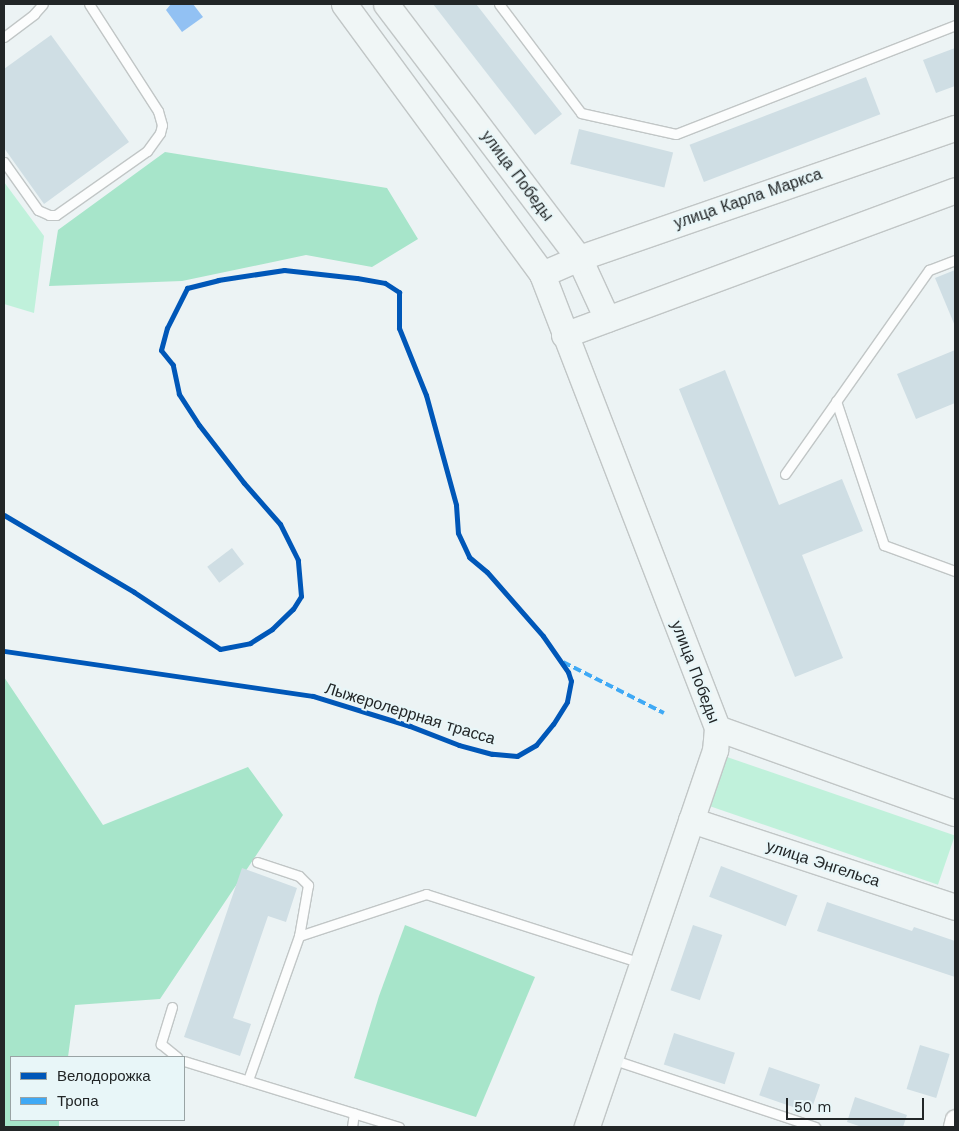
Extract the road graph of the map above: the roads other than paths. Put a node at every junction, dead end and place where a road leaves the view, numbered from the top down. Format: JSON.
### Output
{"nodes":[{"id":1,"x":43,"y":4,"type":"edge"},
{"id":2,"x":89,"y":4,"type":"edge"},
{"id":3,"x":344,"y":4,"type":"edge"},
{"id":4,"x":386,"y":4,"type":"edge"},
{"id":5,"x":499,"y":4,"type":"edge"},
{"id":6,"x":955,"y":25,"type":"edge"},
{"id":7,"x":4,"y":37,"type":"edge"},
{"id":8,"x":955,"y":128,"type":"edge"},
{"id":9,"x":4,"y":162,"type":"edge"},
{"id":10,"x":955,"y":190,"type":"edge"},
{"id":11,"x":579,"y":258,"type":"junction"},
{"id":12,"x":955,"y":260,"type":"edge"},
{"id":13,"x":542,"y":274,"type":"junction"},
{"id":14,"x":607,"y":319,"type":"junction"},
{"id":15,"x":564,"y":336,"type":"junction"},
{"id":16,"x":836,"y":401,"type":"junction"},
{"id":17,"x":785,"y":474,"type":"dead end"},
{"id":18,"x":955,"y":571,"type":"edge"},
{"id":19,"x":717,"y":728,"type":"junction"},
{"id":20,"x":955,"y":813,"type":"edge"},
{"id":21,"x":691,"y":820,"type":"junction"},
{"id":22,"x":257,"y":862,"type":"dead end"},
{"id":23,"x":955,"y":907,"type":"edge"},
{"id":24,"x":299,"y":936,"type":"junction"},
{"id":25,"x":642,"y":963,"type":"junction"},
{"id":26,"x":172,"y":1007,"type":"dead end"},
{"id":27,"x":176,"y":1056,"type":"edge"},
{"id":28,"x":610,"y":1059,"type":"junction"},
{"id":29,"x":185,"y":1061,"type":"edge"},
{"id":30,"x":248,"y":1080,"type":"junction"},
{"id":31,"x":354,"y":1113,"type":"junction"},
{"id":32,"x":955,"y":1119,"type":"edge"},
{"id":33,"x":352,"y":1127,"type":"edge"},
{"id":34,"x":399,"y":1127,"type":"edge"},
{"id":35,"x":587,"y":1127,"type":"edge"},
{"id":36,"x":814,"y":1127,"type":"edge"},
{"id":37,"x":953,"y":1127,"type":"edge"}],
"edges":[{"from":1,"to":7,"type":"lane"},
{"from":2,"to":9,"type":"lane"},
{"from":3,"to":13,"type":"main road","name":"улица Победы"},
{"from":4,"to":11,"type":"main road","name":"улица Победы"},
{"from":5,"to":6,"type":"lane"},
{"from":8,"to":11,"type":"main road","name":"улица Карла Маркса"},
{"from":10,"to":14,"type":"main road"},
{"from":11,"to":13,"type":"main road","name":"улица Карла Маркса"},
{"from":11,"to":14,"type":"main road","name":"улица Победы"},
{"from":12,"to":16,"type":"lane"},
{"from":13,"to":15,"type":"main road","name":"улица Победы"},
{"from":14,"to":15,"type":"main road"},
{"from":15,"to":19,"type":"main road","name":"улица Победы"},
{"from":16,"to":17,"type":"lane"},
{"from":16,"to":18,"type":"lane"},
{"from":19,"to":20,"type":"main road"},
{"from":19,"to":21,"type":"main road","name":"улица Победы"},
{"from":21,"to":23,"type":"main road","name":"улица Энгельса"},
{"from":21,"to":25,"type":"main road","name":"улица Победы"},
{"from":22,"to":24,"type":"lane"},
{"from":24,"to":25,"type":"lane"},
{"from":24,"to":30,"type":"lane"},
{"from":25,"to":28,"type":"main road","name":"улица Победы"},
{"from":26,"to":27,"type":"lane"},
{"from":28,"to":35,"type":"main road","name":"улица Победы"},
{"from":28,"to":36,"type":"lane"},
{"from":29,"to":30,"type":"lane"},
{"from":30,"to":31,"type":"lane"},
{"from":31,"to":33,"type":"lane"},
{"from":31,"to":34,"type":"lane"},
{"from":32,"to":37,"type":"street"}]}
